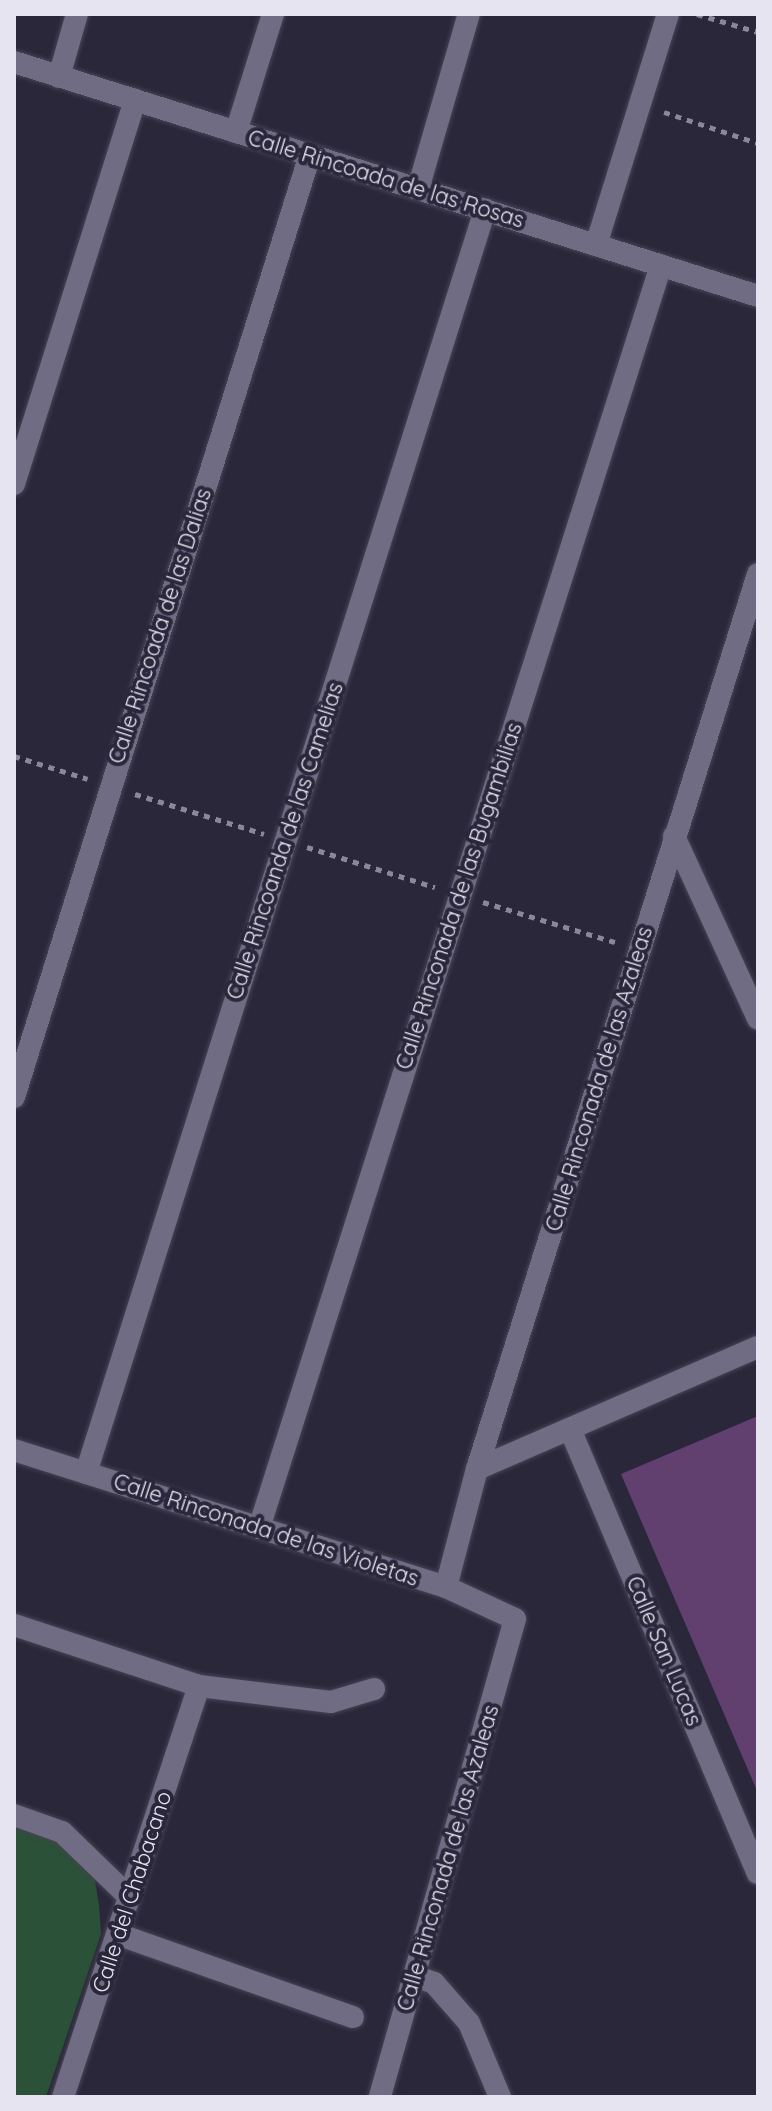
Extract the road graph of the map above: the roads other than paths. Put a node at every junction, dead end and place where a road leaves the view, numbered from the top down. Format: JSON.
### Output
{"nodes":[{"id":1,"x":77,"y":14,"type":"edge"},
{"id":2,"x":273,"y":14,"type":"edge"},
{"id":3,"x":469,"y":14,"type":"edge"},
{"id":4,"x":668,"y":14,"type":"edge"},
{"id":5,"x":14,"y":62,"type":"edge"},
{"id":6,"x":59,"y":77,"type":"junction"},
{"id":7,"x":135,"y":100,"type":"junction"},
{"id":8,"x":236,"y":132,"type":"junction"},
{"id":9,"x":310,"y":155,"type":"junction"},
{"id":10,"x":418,"y":189,"type":"junction"},
{"id":11,"x":485,"y":210,"type":"junction"},
{"id":12,"x":596,"y":245,"type":"junction"},
{"id":13,"x":661,"y":265,"type":"junction"},
{"id":14,"x":758,"y":296,"type":"edge"},
{"id":15,"x":14,"y":484,"type":"edge"},
{"id":16,"x":758,"y":574,"type":"edge"},
{"id":17,"x":674,"y":836,"type":"junction"},
{"id":18,"x":758,"y":1019,"type":"edge"},
{"id":19,"x":14,"y":1097,"type":"edge"},
{"id":20,"x":758,"y":1347,"type":"edge"},
{"id":21,"x":570,"y":1429,"type":"junction"},
{"id":22,"x":14,"y":1450,"type":"edge"},
{"id":23,"x":477,"y":1469,"type":"junction"},
{"id":24,"x":86,"y":1473,"type":"junction"},
{"id":25,"x":259,"y":1528,"type":"junction"},
{"id":26,"x":446,"y":1587,"type":"junction"},
{"id":27,"x":515,"y":1619,"type":"joint"},
{"id":28,"x":14,"y":1625,"type":"edge"},
{"id":29,"x":199,"y":1686,"type":"junction"},
{"id":30,"x":374,"y":1689,"type":"dead end"},
{"id":31,"x":14,"y":1815,"type":"edge"},
{"id":32,"x":758,"y":1873,"type":"edge"},
{"id":33,"x":129,"y":1897,"type":"junction"},
{"id":34,"x":120,"y":1935,"type":"junction"},
{"id":35,"x":415,"y":1976,"type":"junction"},
{"id":36,"x":353,"y":2017,"type":"dead end"},
{"id":37,"x":63,"y":2097,"type":"edge"},
{"id":38,"x":380,"y":2097,"type":"edge"},
{"id":39,"x":500,"y":2097,"type":"edge"}],
"edges":[{"from":1,"to":6,"type":"street"},
{"from":2,"to":8,"type":"street"},
{"from":3,"to":10,"type":"street"},
{"from":4,"to":12,"type":"street"},
{"from":5,"to":6,"type":"street","name":"Calle Rincoada de las Rosas"},
{"from":6,"to":7,"type":"street","name":"Calle Rincoada de las Rosas"},
{"from":7,"to":8,"type":"street","name":"Calle Rincoada de las Rosas"},
{"from":7,"to":15,"type":"street"},
{"from":8,"to":9,"type":"street","name":"Calle Rincoada de las Rosas"},
{"from":9,"to":10,"type":"street","name":"Calle Rincoada de las Rosas"},
{"from":9,"to":19,"type":"street","name":"Calle Rincoada de las Dalias"},
{"from":10,"to":11,"type":"street","name":"Calle Rincoada de las Rosas"},
{"from":11,"to":12,"type":"street","name":"Calle Rincoada de las Rosas"},
{"from":11,"to":24,"type":"street","name":"Calle Rincoanda de las Camelias"},
{"from":12,"to":13,"type":"street","name":"Calle Rincoada de las Rosas"},
{"from":13,"to":14,"type":"street","name":"Calle Rincoada de las Rosas"},
{"from":13,"to":25,"type":"street","name":"Calle Rinconada de las Bugambilias"},
{"from":16,"to":17,"type":"street","name":"Calle Rinconada de las Azaleas"},
{"from":17,"to":18,"type":"street"},
{"from":17,"to":23,"type":"street","name":"Calle Rinconada de las Azaleas"},
{"from":20,"to":21,"type":"street"},
{"from":21,"to":23,"type":"street"},
{"from":21,"to":32,"type":"street","name":"Calle San Lucas"},
{"from":22,"to":24,"type":"street","name":"Calle Rinconada de las Violetas"},
{"from":23,"to":26,"type":"street","name":"Calle Rinconada de las Azaleas"},
{"from":24,"to":25,"type":"street","name":"Calle Rinconada de las Violetas"},
{"from":25,"to":26,"type":"street","name":"Calle Rinconada de las Violetas"},
{"from":26,"to":27,"type":"street","name":"Calle Rinconada de las Violetas"},
{"from":27,"to":35,"type":"street","name":"Calle Rinconada de las Azaleas"},
{"from":28,"to":29,"type":"street"},
{"from":29,"to":30,"type":"street"},
{"from":29,"to":33,"type":"street","name":"Calle del Chabacano"},
{"from":31,"to":33,"type":"street"},
{"from":33,"to":34,"type":"street","name":"Calle del Chabacano"},
{"from":34,"to":36,"type":"street"},
{"from":34,"to":37,"type":"street","name":"Calle del Chabacano"},
{"from":35,"to":38,"type":"street","name":"Calle Rinconada de las Azaleas"},
{"from":35,"to":39,"type":"street"}]}
